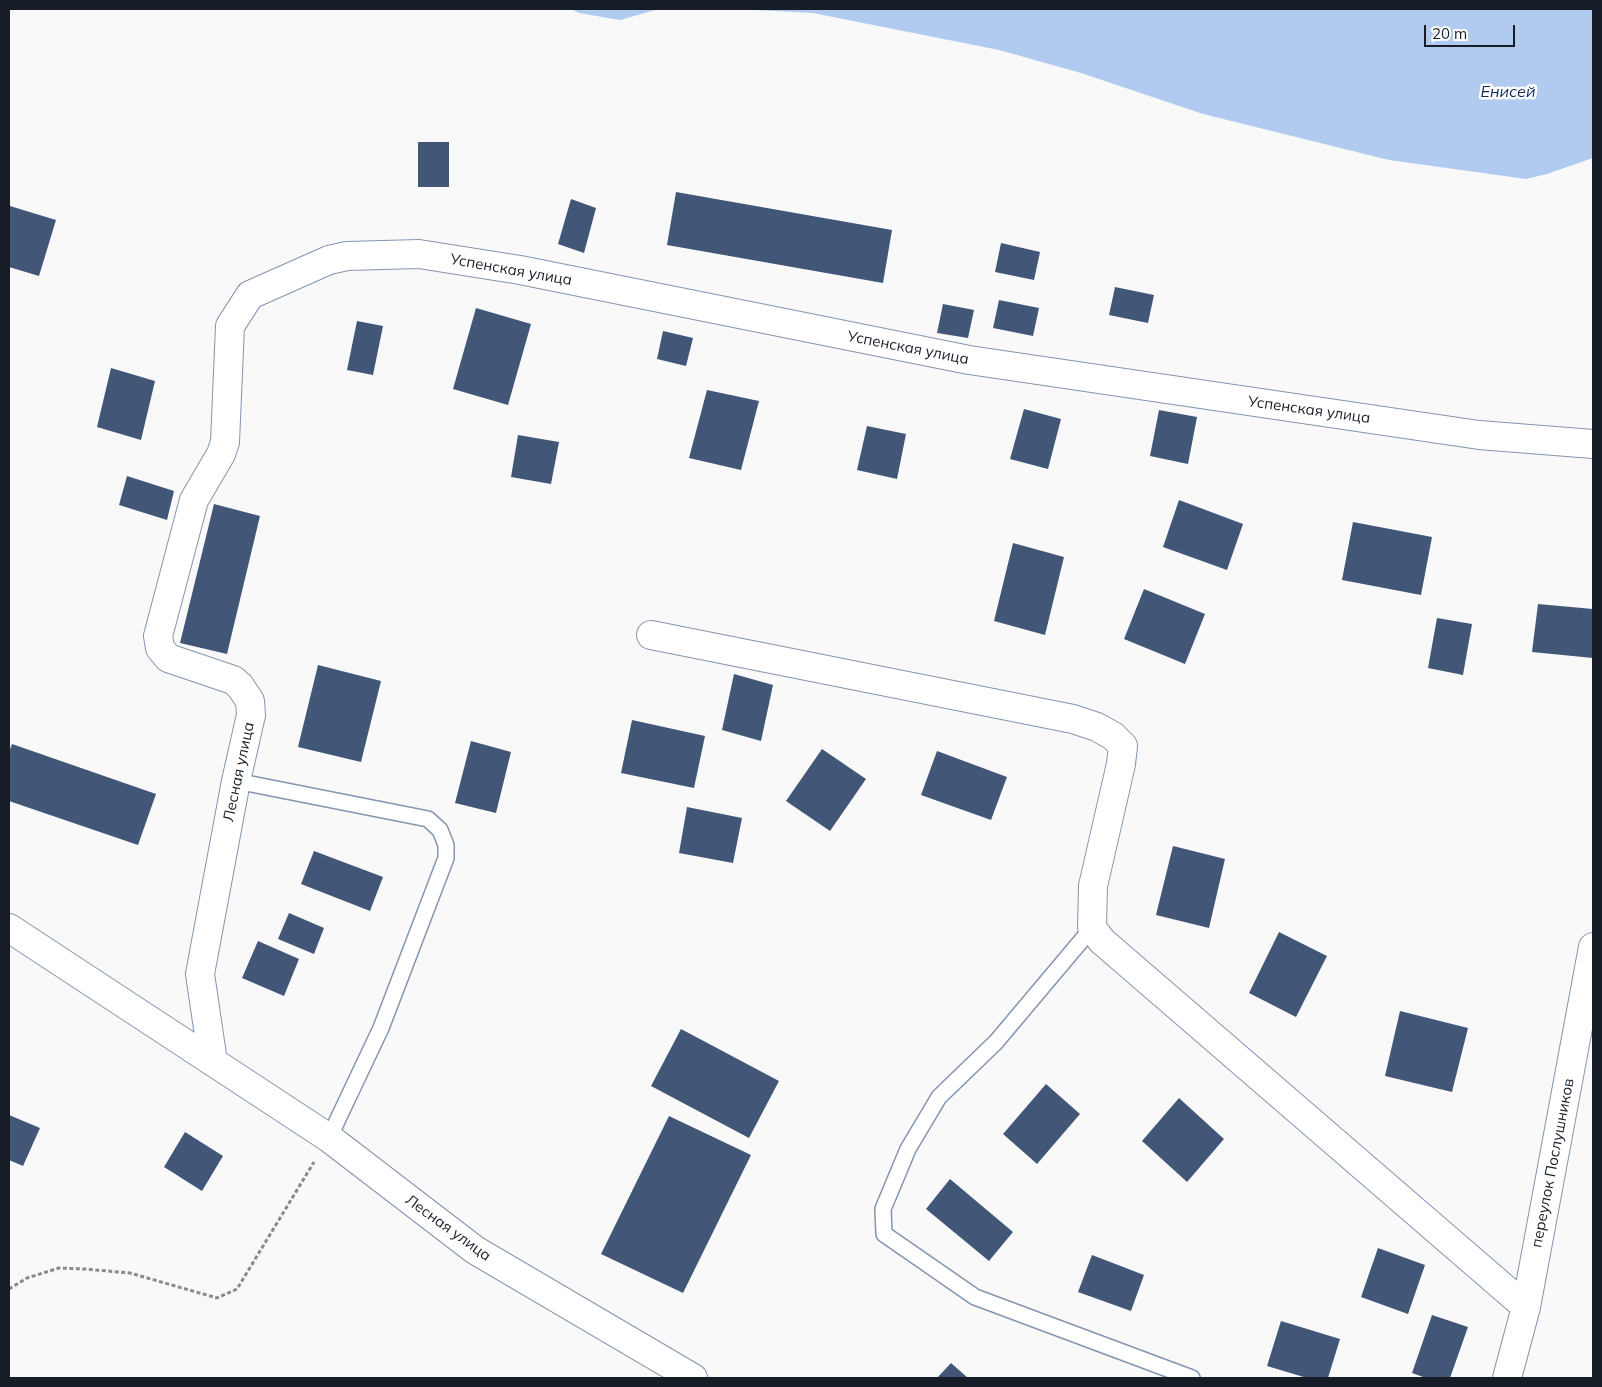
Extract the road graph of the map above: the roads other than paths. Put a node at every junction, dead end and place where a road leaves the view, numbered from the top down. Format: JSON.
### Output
{"nodes":[{"id":1,"x":241,"y":309,"type":"joint"},
{"id":2,"x":1593,"y":444,"type":"edge"},
{"id":3,"x":651,"y":635,"type":"dead end"},
{"id":4,"x":236,"y":781,"type":"junction"},
{"id":5,"x":9,"y":928,"type":"edge"},
{"id":6,"x":1092,"y":928,"type":"junction"},
{"id":7,"x":1593,"y":947,"type":"edge"},
{"id":8,"x":213,"y":1062,"type":"junction"},
{"id":9,"x":329,"y":1138,"type":"junction"},
{"id":10,"x":1526,"y":1307,"type":"junction"},
{"id":11,"x":693,"y":1378,"type":"edge"},
{"id":12,"x":1192,"y":1378,"type":"edge"},
{"id":13,"x":1507,"y":1378,"type":"edge"}],
"edges":[{"from":1,"to":2,"type":"street","name":"Успенская улица"},
{"from":1,"to":4,"type":"street","name":"Лесная улица"},
{"from":3,"to":6,"type":"street"},
{"from":4,"to":8,"type":"street","name":"Лесная улица"},
{"from":4,"to":9,"type":"lane"},
{"from":5,"to":8,"type":"street","name":"Лесная улица"},
{"from":6,"to":10,"type":"street"},
{"from":6,"to":12,"type":"lane"},
{"from":7,"to":10,"type":"street","name":"переулок Послушников"},
{"from":8,"to":9,"type":"street","name":"Лесная улица"},
{"from":9,"to":11,"type":"street","name":"Лесная улица"},
{"from":10,"to":13,"type":"street","name":"переулок Послушников"}]}
